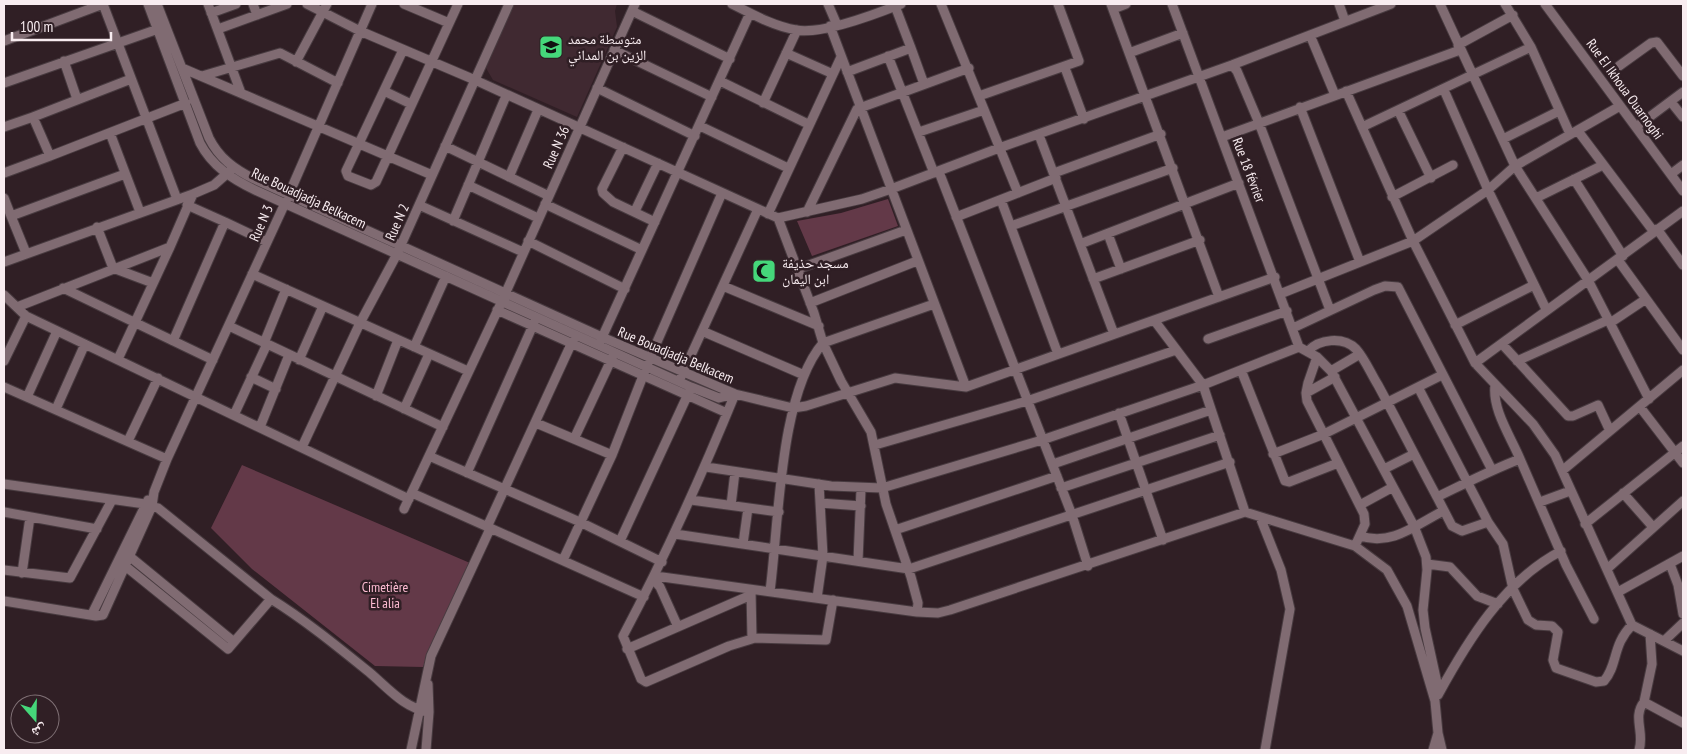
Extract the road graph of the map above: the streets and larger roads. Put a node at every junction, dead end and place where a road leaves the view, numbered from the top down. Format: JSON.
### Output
{"nodes":[{"id":1,"x":103,"y":4,"type":"edge"},
{"id":2,"x":148,"y":4,"type":"edge"},
{"id":3,"x":157,"y":4,"type":"edge"},
{"id":4,"x":236,"y":4,"type":"edge"},
{"id":5,"x":253,"y":4,"type":"edge"},
{"id":6,"x":287,"y":4,"type":"edge"},
{"id":7,"x":307,"y":4,"type":"edge"},
{"id":8,"x":327,"y":4,"type":"edge"},
{"id":9,"x":372,"y":4,"type":"edge"},
{"id":10,"x":404,"y":4,"type":"edge"},
{"id":11,"x":458,"y":4,"type":"edge"},
{"id":12,"x":509,"y":4,"type":"edge"},
{"id":13,"x":732,"y":4,"type":"edge"},
{"id":14,"x":828,"y":4,"type":"edge"},
{"id":15,"x":941,"y":4,"type":"edge"},
{"id":16,"x":1058,"y":4,"type":"edge"},
{"id":17,"x":1126,"y":4,"type":"edge"},
{"id":18,"x":1172,"y":4,"type":"edge"},
{"id":19,"x":1339,"y":4,"type":"edge"},
{"id":20,"x":1391,"y":4,"type":"edge"},
{"id":21,"x":1440,"y":4,"type":"edge"},
{"id":22,"x":1506,"y":4,"type":"edge"},
{"id":23,"x":1545,"y":4,"type":"edge"},
{"id":24,"x":898,"y":5,"type":"edge"},
{"id":25,"x":1112,"y":6,"type":"edge"},
{"id":26,"x":633,"y":7,"type":"edge"},
{"id":27,"x":883,"y":7,"type":"edge"},
{"id":28,"x":210,"y":8,"type":"edge"},
{"id":29,"x":323,"y":13,"type":"junction"},
{"id":30,"x":750,"y":13,"type":"junction"},
{"id":31,"x":257,"y":15,"type":"junction"},
{"id":32,"x":1513,"y":15,"type":"junction"},
{"id":33,"x":1345,"y":21,"type":"junction"},
{"id":34,"x":449,"y":23,"type":"junction"},
{"id":35,"x":833,"y":25,"type":"junction"},
{"id":36,"x":162,"y":27,"type":"junction"},
{"id":37,"x":218,"y":29,"type":"junction"},
{"id":38,"x":797,"y":30,"type":"junction"},
{"id":39,"x":360,"y":31,"type":"junction"},
{"id":40,"x":1183,"y":33,"type":"junction"},
{"id":41,"x":1310,"y":35,"type":"junction"},
{"id":42,"x":4,"y":41,"type":"edge"},
{"id":43,"x":118,"y":42,"type":"junction"},
{"id":44,"x":1531,"y":47,"type":"junction"},
{"id":45,"x":911,"y":48,"type":"junction"},
{"id":46,"x":1459,"y":48,"type":"junction"},
{"id":47,"x":403,"y":50,"type":"junction"},
{"id":48,"x":614,"y":50,"type":"junction"},
{"id":49,"x":786,"y":52,"type":"junction"},
{"id":50,"x":1130,"y":53,"type":"junction"},
{"id":51,"x":888,"y":56,"type":"junction"},
{"id":52,"x":841,"y":57,"type":"junction"},
{"id":53,"x":730,"y":59,"type":"junction"},
{"id":54,"x":64,"y":61,"type":"junction"},
{"id":55,"x":296,"y":62,"type":"junction"},
{"id":56,"x":430,"y":62,"type":"junction"},
{"id":57,"x":1232,"y":65,"type":"junction"},
{"id":58,"x":1619,"y":66,"type":"dead end"},
{"id":59,"x":232,"y":67,"type":"junction"},
{"id":60,"x":182,"y":68,"type":"junction"},
{"id":61,"x":969,"y":68,"type":"junction"},
{"id":62,"x":1064,"y":68,"type":"junction"},
{"id":63,"x":847,"y":72,"type":"junction"},
{"id":64,"x":833,"y":74,"type":"junction"},
{"id":65,"x":202,"y":76,"type":"junction"},
{"id":66,"x":1473,"y":76,"type":"junction"},
{"id":67,"x":1683,"y":76,"type":"edge"},
{"id":68,"x":1199,"y":77,"type":"junction"},
{"id":69,"x":131,"y":79,"type":"junction"},
{"id":70,"x":475,"y":80,"type":"junction"},
{"id":71,"x":720,"y":81,"type":"junction"},
{"id":72,"x":338,"y":83,"type":"junction"},
{"id":73,"x":4,"y":84,"type":"edge"},
{"id":74,"x":924,"y":84,"type":"junction"},
{"id":75,"x":597,"y":88,"type":"junction"},
{"id":76,"x":1444,"y":90,"type":"junction"},
{"id":77,"x":384,"y":91,"type":"junction"},
{"id":78,"x":903,"y":91,"type":"junction"},
{"id":79,"x":1346,"y":91,"type":"junction"},
{"id":80,"x":1683,"y":92,"type":"edge"},
{"id":81,"x":241,"y":93,"type":"junction"},
{"id":82,"x":1335,"y":95,"type":"junction"},
{"id":83,"x":506,"y":96,"type":"junction"},
{"id":84,"x":979,"y":96,"type":"junction"},
{"id":85,"x":1146,"y":96,"type":"junction"},
{"id":86,"x":712,"y":97,"type":"junction"},
{"id":87,"x":77,"y":99,"type":"junction"},
{"id":88,"x":1671,"y":102,"type":"junction"},
{"id":89,"x":186,"y":103,"type":"junction"},
{"id":90,"x":763,"y":103,"type":"junction"},
{"id":91,"x":411,"y":104,"type":"junction"},
{"id":92,"x":1620,"y":106,"type":"junction"},
{"id":93,"x":861,"y":107,"type":"junction"},
{"id":94,"x":1300,"y":107,"type":"junction"},
{"id":95,"x":538,"y":110,"type":"junction"},
{"id":96,"x":984,"y":110,"type":"junction"},
{"id":97,"x":1398,"y":110,"type":"junction"},
{"id":98,"x":1559,"y":111,"type":"junction"},
{"id":99,"x":33,"y":117,"type":"junction"},
{"id":100,"x":1683,"y":117,"type":"edge"},
{"id":101,"x":146,"y":118,"type":"junction"},
{"id":102,"x":1084,"y":120,"type":"junction"},
{"id":103,"x":1259,"y":123,"type":"junction"},
{"id":104,"x":808,"y":124,"type":"junction"},
{"id":105,"x":318,"y":126,"type":"junction"},
{"id":106,"x":700,"y":126,"type":"junction"},
{"id":107,"x":4,"y":127,"type":"edge"},
{"id":108,"x":579,"y":127,"type":"junction"},
{"id":109,"x":1362,"y":127,"type":"junction"},
{"id":110,"x":1636,"y":127,"type":"junction"},
{"id":111,"x":919,"y":132,"type":"junction"},
{"id":112,"x":110,"y":133,"type":"junction"},
{"id":113,"x":1574,"y":133,"type":"junction"},
{"id":114,"x":1161,"y":134,"type":"junction"},
{"id":115,"x":1040,"y":135,"type":"junction"},
{"id":116,"x":695,"y":136,"type":"junction"},
{"id":117,"x":1222,"y":138,"type":"junction"},
{"id":118,"x":1503,"y":139,"type":"junction"},
{"id":119,"x":360,"y":144,"type":"junction"},
{"id":120,"x":445,"y":146,"type":"junction"},
{"id":121,"x":623,"y":147,"type":"junction"},
{"id":122,"x":999,"y":148,"type":"junction"},
{"id":123,"x":50,"y":156,"type":"junction"},
{"id":124,"x":388,"y":156,"type":"junction"},
{"id":125,"x":478,"y":162,"type":"junction"},
{"id":126,"x":658,"y":163,"type":"junction"},
{"id":127,"x":1453,"y":165,"type":"dead end"},
{"id":128,"x":1603,"y":165,"type":"junction"},
{"id":129,"x":1683,"y":165,"type":"edge"},
{"id":130,"x":1515,"y":166,"type":"junction"},
{"id":131,"x":788,"y":168,"type":"junction"},
{"id":132,"x":1173,"y":168,"type":"junction"},
{"id":133,"x":230,"y":171,"type":"junction"},
{"id":134,"x":936,"y":172,"type":"junction"},
{"id":135,"x":4,"y":173,"type":"edge"},
{"id":136,"x":125,"y":174,"type":"junction"},
{"id":137,"x":678,"y":174,"type":"junction"},
{"id":138,"x":1671,"y":174,"type":"junction"},
{"id":139,"x":432,"y":175,"type":"junction"},
{"id":140,"x":1055,"y":175,"type":"junction"},
{"id":141,"x":509,"y":177,"type":"junction"},
{"id":142,"x":1431,"y":178,"type":"junction"},
{"id":143,"x":1574,"y":179,"type":"junction"},
{"id":144,"x":1239,"y":183,"type":"junction"},
{"id":145,"x":468,"y":186,"type":"junction"},
{"id":146,"x":891,"y":189,"type":"junction"},
{"id":147,"x":1488,"y":190,"type":"junction"},
{"id":148,"x":1683,"y":191,"type":"edge"},
{"id":149,"x":722,"y":193,"type":"junction"},
{"id":150,"x":1018,"y":193,"type":"junction"},
{"id":151,"x":193,"y":194,"type":"junction"},
{"id":152,"x":1392,"y":197,"type":"junction"},
{"id":153,"x":4,"y":198,"type":"edge"},
{"id":154,"x":287,"y":198,"type":"junction"},
{"id":155,"x":1536,"y":198,"type":"junction"},
{"id":156,"x":177,"y":199,"type":"junction"},
{"id":157,"x":547,"y":200,"type":"junction"},
{"id":158,"x":1001,"y":200,"type":"junction"},
{"id":159,"x":1186,"y":204,"type":"junction"},
{"id":160,"x":187,"y":205,"type":"junction"},
{"id":161,"x":419,"y":205,"type":"junction"},
{"id":162,"x":1066,"y":207,"type":"junction"},
{"id":163,"x":758,"y":209,"type":"junction"},
{"id":164,"x":140,"y":212,"type":"junction"},
{"id":165,"x":635,"y":212,"type":"junction"},
{"id":166,"x":807,"y":212,"type":"junction"},
{"id":167,"x":1683,"y":212,"type":"edge"},
{"id":168,"x":768,"y":214,"type":"junction"},
{"id":169,"x":10,"y":216,"type":"junction"},
{"id":170,"x":956,"y":217,"type":"junction"},
{"id":171,"x":538,"y":218,"type":"junction"},
{"id":172,"x":778,"y":218,"type":"junction"},
{"id":173,"x":453,"y":221,"type":"junction"},
{"id":174,"x":225,"y":222,"type":"junction"},
{"id":175,"x":655,"y":222,"type":"junction"},
{"id":176,"x":1011,"y":226,"type":"junction"},
{"id":177,"x":97,"y":227,"type":"junction"},
{"id":178,"x":906,"y":230,"type":"junction"},
{"id":179,"x":1655,"y":231,"type":"junction"},
{"id":180,"x":1108,"y":234,"type":"junction"},
{"id":181,"x":1200,"y":240,"type":"junction"},
{"id":182,"x":528,"y":241,"type":"junction"},
{"id":183,"x":1413,"y":241,"type":"junction"},
{"id":184,"x":267,"y":242,"type":"junction"},
{"id":185,"x":402,"y":244,"type":"junction"},
{"id":186,"x":1080,"y":244,"type":"junction"},
{"id":187,"x":170,"y":247,"type":"junction"},
{"id":188,"x":642,"y":250,"type":"junction"},
{"id":189,"x":523,"y":252,"type":"junction"},
{"id":190,"x":26,"y":253,"type":"junction"},
{"id":191,"x":397,"y":254,"type":"junction"},
{"id":192,"x":1620,"y":258,"type":"junction"},
{"id":193,"x":917,"y":261,"type":"junction"},
{"id":194,"x":4,"y":262,"type":"edge"},
{"id":195,"x":1360,"y":262,"type":"junction"},
{"id":196,"x":1683,"y":265,"type":"edge"},
{"id":197,"x":113,"y":268,"type":"junction"},
{"id":198,"x":1121,"y":269,"type":"junction"},
{"id":199,"x":798,"y":270,"type":"junction"},
{"id":200,"x":252,"y":274,"type":"junction"},
{"id":201,"x":446,"y":276,"type":"junction"},
{"id":202,"x":1275,"y":277,"type":"junction"},
{"id":203,"x":1093,"y":279,"type":"junction"},
{"id":204,"x":1318,"y":280,"type":"junction"},
{"id":205,"x":1588,"y":280,"type":"junction"},
{"id":206,"x":153,"y":283,"type":"junction"},
{"id":207,"x":1534,"y":285,"type":"junction"},
{"id":208,"x":723,"y":286,"type":"junction"},
{"id":209,"x":63,"y":288,"type":"junction"},
{"id":210,"x":286,"y":289,"type":"junction"},
{"id":211,"x":625,"y":289,"type":"junction"},
{"id":212,"x":1280,"y":294,"type":"junction"},
{"id":213,"x":4,"y":295,"type":"edge"},
{"id":214,"x":503,"y":296,"type":"junction"},
{"id":215,"x":1219,"y":297,"type":"junction"},
{"id":216,"x":1646,"y":299,"type":"junction"},
{"id":217,"x":810,"y":303,"type":"junction"},
{"id":218,"x":934,"y":304,"type":"junction"},
{"id":219,"x":323,"y":306,"type":"junction"},
{"id":220,"x":17,"y":307,"type":"junction"},
{"id":221,"x":497,"y":310,"type":"junction"},
{"id":222,"x":1330,"y":310,"type":"junction"},
{"id":223,"x":1546,"y":310,"type":"junction"},
{"id":224,"x":1287,"y":311,"type":"junction"},
{"id":225,"x":26,"y":316,"type":"junction"},
{"id":226,"x":536,"y":317,"type":"junction"},
{"id":227,"x":1154,"y":320,"type":"junction"},
{"id":228,"x":1609,"y":321,"type":"junction"},
{"id":229,"x":135,"y":323,"type":"junction"},
{"id":230,"x":360,"y":323,"type":"junction"},
{"id":231,"x":1455,"y":325,"type":"junction"},
{"id":232,"x":229,"y":326,"type":"junction"},
{"id":233,"x":532,"y":326,"type":"junction"},
{"id":234,"x":819,"y":326,"type":"junction"},
{"id":235,"x":1293,"y":328,"type":"junction"},
{"id":236,"x":57,"y":331,"type":"junction"},
{"id":237,"x":702,"y":332,"type":"junction"},
{"id":238,"x":1114,"y":334,"type":"junction"},
{"id":239,"x":573,"y":339,"type":"junction"},
{"id":240,"x":1208,"y":339,"type":"dead end"},
{"id":241,"x":398,"y":340,"type":"junction"},
{"id":242,"x":173,"y":341,"type":"junction"},
{"id":243,"x":600,"y":342,"type":"junction"},
{"id":244,"x":85,"y":344,"type":"junction"},
{"id":245,"x":265,"y":344,"type":"junction"},
{"id":246,"x":823,"y":344,"type":"junction"},
{"id":247,"x":1502,"y":344,"type":"junction"},
{"id":248,"x":414,"y":347,"type":"junction"},
{"id":249,"x":1304,"y":349,"type":"junction"},
{"id":250,"x":1176,"y":350,"type":"junction"},
{"id":251,"x":1683,"y":350,"type":"edge"},
{"id":252,"x":429,"y":354,"type":"junction"},
{"id":253,"x":1058,"y":354,"type":"junction"},
{"id":254,"x":1360,"y":354,"type":"junction"},
{"id":255,"x":289,"y":356,"type":"junction"},
{"id":256,"x":612,"y":357,"type":"junction"},
{"id":257,"x":1317,"y":357,"type":"junction"},
{"id":258,"x":118,"y":359,"type":"junction"},
{"id":259,"x":213,"y":360,"type":"junction"},
{"id":260,"x":299,"y":360,"type":"junction"},
{"id":261,"x":4,"y":361,"type":"edge"},
{"id":262,"x":1517,"y":361,"type":"junction"},
{"id":263,"x":648,"y":363,"type":"junction"},
{"id":264,"x":1475,"y":363,"type":"junction"},
{"id":265,"x":1014,"y":369,"type":"junction"},
{"id":266,"x":1241,"y":370,"type":"junction"},
{"id":267,"x":1683,"y":370,"type":"edge"},
{"id":268,"x":468,"y":372,"type":"junction"},
{"id":269,"x":1333,"y":374,"type":"junction"},
{"id":270,"x":804,"y":375,"type":"junction"},
{"id":271,"x":1442,"y":375,"type":"junction"},
{"id":272,"x":251,"y":377,"type":"junction"},
{"id":273,"x":336,"y":377,"type":"junction"},
{"id":274,"x":681,"y":377,"type":"junction"},
{"id":275,"x":158,"y":378,"type":"junction"},
{"id":276,"x":644,"y":378,"type":"junction"},
{"id":277,"x":695,"y":378,"type":"junction"},
{"id":278,"x":1203,"y":385,"type":"junction"},
{"id":279,"x":1495,"y":386,"type":"junction"},
{"id":280,"x":4,"y":387,"type":"edge"},
{"id":281,"x":691,"y":387,"type":"junction"},
{"id":282,"x":966,"y":387,"type":"junction"},
{"id":283,"x":1418,"y":387,"type":"junction"},
{"id":284,"x":276,"y":389,"type":"junction"},
{"id":285,"x":848,"y":393,"type":"junction"},
{"id":286,"x":1306,"y":393,"type":"junction"},
{"id":287,"x":735,"y":394,"type":"junction"},
{"id":288,"x":376,"y":396,"type":"junction"},
{"id":289,"x":687,"y":396,"type":"junction"},
{"id":290,"x":27,"y":397,"type":"junction"},
{"id":291,"x":196,"y":397,"type":"junction"},
{"id":292,"x":1649,"y":399,"type":"junction"},
{"id":293,"x":1027,"y":401,"type":"junction"},
{"id":294,"x":1387,"y":402,"type":"junction"},
{"id":295,"x":1640,"y":407,"type":"junction"},
{"id":296,"x":792,"y":408,"type":"junction"},
{"id":297,"x":56,"y":409,"type":"junction"},
{"id":298,"x":404,"y":410,"type":"junction"},
{"id":299,"x":1211,"y":410,"type":"junction"},
{"id":300,"x":727,"y":413,"type":"junction"},
{"id":301,"x":1119,"y":413,"type":"junction"},
{"id":302,"x":234,"y":415,"type":"junction"},
{"id":303,"x":1356,"y":418,"type":"junction"},
{"id":304,"x":536,"y":423,"type":"junction"},
{"id":305,"x":260,"y":427,"type":"junction"},
{"id":306,"x":442,"y":427,"type":"junction"},
{"id":307,"x":1610,"y":431,"type":"junction"},
{"id":308,"x":1324,"y":434,"type":"junction"},
{"id":309,"x":1220,"y":435,"type":"junction"},
{"id":310,"x":574,"y":439,"type":"junction"},
{"id":311,"x":1042,"y":440,"type":"junction"},
{"id":312,"x":1127,"y":440,"type":"junction"},
{"id":313,"x":128,"y":441,"type":"junction"},
{"id":314,"x":875,"y":445,"type":"junction"},
{"id":315,"x":1683,"y":446,"type":"edge"},
{"id":316,"x":302,"y":447,"type":"junction"},
{"id":317,"x":1675,"y":453,"type":"junction"},
{"id":318,"x":1273,"y":454,"type":"junction"},
{"id":319,"x":1414,"y":454,"type":"junction"},
{"id":320,"x":612,"y":455,"type":"junction"},
{"id":321,"x":429,"y":456,"type":"junction"},
{"id":322,"x":167,"y":459,"type":"junction"},
{"id":323,"x":1520,"y":459,"type":"junction"},
{"id":324,"x":1230,"y":462,"type":"junction"},
{"id":325,"x":1683,"y":462,"type":"edge"},
{"id":326,"x":1338,"y":463,"type":"junction"},
{"id":327,"x":1052,"y":464,"type":"junction"},
{"id":328,"x":1135,"y":465,"type":"junction"},
{"id":329,"x":706,"y":467,"type":"junction"},
{"id":330,"x":1384,"y":469,"type":"junction"},
{"id":331,"x":1492,"y":470,"type":"junction"},
{"id":332,"x":1563,"y":470,"type":"junction"},
{"id":333,"x":735,"y":472,"type":"junction"},
{"id":334,"x":467,"y":473,"type":"junction"},
{"id":335,"x":1057,"y":476,"type":"junction"},
{"id":336,"x":782,"y":480,"type":"junction"},
{"id":337,"x":1468,"y":482,"type":"junction"},
{"id":338,"x":4,"y":484,"type":"edge"},
{"id":339,"x":819,"y":484,"type":"junction"},
{"id":340,"x":1393,"y":487,"type":"junction"},
{"id":341,"x":882,"y":488,"type":"junction"},
{"id":342,"x":1061,"y":488,"type":"junction"},
{"id":343,"x":505,"y":489,"type":"junction"},
{"id":344,"x":861,"y":489,"type":"junction"},
{"id":345,"x":1146,"y":490,"type":"junction"},
{"id":346,"x":1570,"y":491,"type":"junction"},
{"id":347,"x":1624,"y":493,"type":"junction"},
{"id":348,"x":410,"y":496,"type":"junction"},
{"id":349,"x":1437,"y":497,"type":"junction"},
{"id":350,"x":112,"y":500,"type":"junction"},
{"id":351,"x":691,"y":500,"type":"junction"},
{"id":352,"x":1540,"y":502,"type":"junction"},
{"id":353,"x":820,"y":503,"type":"junction"},
{"id":354,"x":1682,"y":504,"type":"edge"},
{"id":355,"x":149,"y":505,"type":"junction"},
{"id":356,"x":731,"y":505,"type":"junction"},
{"id":357,"x":1360,"y":505,"type":"junction"},
{"id":358,"x":860,"y":506,"type":"junction"},
{"id":359,"x":748,"y":508,"type":"junction"},
{"id":360,"x":404,"y":509,"type":"dead end"},
{"id":361,"x":1443,"y":511,"type":"junction"},
{"id":362,"x":4,"y":512,"type":"edge"},
{"id":363,"x":779,"y":512,"type":"junction"},
{"id":364,"x":1245,"y":512,"type":"junction"},
{"id":365,"x":1072,"y":515,"type":"junction"},
{"id":366,"x":30,"y":517,"type":"junction"},
{"id":367,"x":1260,"y":517,"type":"junction"},
{"id":368,"x":580,"y":522,"type":"junction"},
{"id":369,"x":1488,"y":522,"type":"junction"},
{"id":370,"x":1585,"y":524,"type":"junction"},
{"id":371,"x":1414,"y":526,"type":"junction"},
{"id":372,"x":1653,"y":527,"type":"junction"},
{"id":373,"x":489,"y":528,"type":"junction"},
{"id":374,"x":97,"y":529,"type":"junction"},
{"id":375,"x":895,"y":530,"type":"junction"},
{"id":376,"x":675,"y":534,"type":"junction"},
{"id":377,"x":1360,"y":536,"type":"junction"},
{"id":378,"x":1163,"y":540,"type":"junction"},
{"id":379,"x":620,"y":541,"type":"junction"},
{"id":380,"x":743,"y":544,"type":"junction"},
{"id":381,"x":1355,"y":546,"type":"junction"},
{"id":382,"x":776,"y":550,"type":"junction"},
{"id":383,"x":1560,"y":551,"type":"junction"},
{"id":384,"x":127,"y":554,"type":"junction"},
{"id":385,"x":823,"y":556,"type":"junction"},
{"id":386,"x":1683,"y":556,"type":"edge"},
{"id":387,"x":563,"y":560,"type":"junction"},
{"id":388,"x":858,"y":561,"type":"junction"},
{"id":389,"x":662,"y":562,"type":"junction"},
{"id":390,"x":123,"y":563,"type":"junction"},
{"id":391,"x":1427,"y":564,"type":"junction"},
{"id":392,"x":1670,"y":564,"type":"junction"},
{"id":393,"x":1088,"y":566,"type":"junction"},
{"id":394,"x":909,"y":569,"type":"junction"},
{"id":395,"x":1607,"y":569,"type":"junction"},
{"id":396,"x":4,"y":570,"type":"edge"},
{"id":397,"x":22,"y":573,"type":"junction"},
{"id":398,"x":654,"y":577,"type":"junction"},
{"id":399,"x":1680,"y":580,"type":"edge"},
{"id":400,"x":1513,"y":589,"type":"junction"},
{"id":401,"x":770,"y":591,"type":"junction"},
{"id":402,"x":751,"y":592,"type":"junction"},
{"id":403,"x":1618,"y":592,"type":"junction"},
{"id":404,"x":644,"y":597,"type":"junction"},
{"id":405,"x":817,"y":598,"type":"junction"},
{"id":406,"x":271,"y":599,"type":"junction"},
{"id":407,"x":833,"y":600,"type":"junction"},
{"id":408,"x":4,"y":601,"type":"edge"},
{"id":409,"x":1498,"y":604,"type":"junction"},
{"id":410,"x":917,"y":612,"type":"junction"},
{"id":411,"x":1683,"y":614,"type":"edge"},
{"id":412,"x":1594,"y":619,"type":"dead end"},
{"id":413,"x":1683,"y":623,"type":"edge"},
{"id":414,"x":1632,"y":625,"type":"junction"},
{"id":415,"x":678,"y":627,"type":"junction"},
{"id":416,"x":1650,"y":634,"type":"junction"},
{"id":417,"x":752,"y":638,"type":"junction"},
{"id":418,"x":1664,"y":641,"type":"junction"},
{"id":419,"x":234,"y":642,"type":"junction"},
{"id":420,"x":627,"y":649,"type":"junction"},
{"id":421,"x":1683,"y":651,"type":"edge"},
{"id":422,"x":428,"y":674,"type":"junction"},
{"id":423,"x":1439,"y":692,"type":"junction"},
{"id":424,"x":1435,"y":701,"type":"junction"},
{"id":425,"x":1644,"y":702,"type":"junction"},
{"id":426,"x":418,"y":710,"type":"junction"},
{"id":427,"x":429,"y":712,"type":"junction"},
{"id":428,"x":1683,"y":723,"type":"edge"},
{"id":429,"x":1438,"y":733,"type":"junction"},
{"id":430,"x":411,"y":750,"type":"edge"},
{"id":431,"x":426,"y":750,"type":"edge"},
{"id":432,"x":1265,"y":750,"type":"edge"},
{"id":433,"x":1433,"y":750,"type":"edge"},
{"id":434,"x":1442,"y":750,"type":"edge"},
{"id":435,"x":1639,"y":750,"type":"edge"}],
"edges":[{"from":1,"to":42,"type":"street"},
{"from":1,"to":43,"type":"street"},
{"from":2,"to":36,"type":"street","name":"Rue Bouadjadja Belkacem"},
{"from":3,"to":36,"type":"street","name":"Rue Bouadjadja Belkacem"},
{"from":4,"to":28,"type":"street"},
{"from":5,"to":31,"type":"street"},
{"from":6,"to":31,"type":"street"},
{"from":7,"to":29,"type":"street"},
{"from":8,"to":29,"type":"street"},
{"from":9,"to":39,"type":"street","name":"Rue N 3"},
{"from":10,"to":34,"type":"street"},
{"from":11,"to":34,"type":"street"},
{"from":12,"to":70,"type":"street","name":"Rue N 2"},
{"from":13,"to":30,"type":"street"},
{"from":14,"to":35,"type":"street"},
{"from":15,"to":61,"type":"street"},
{"from":16,"to":62,"type":"street"},
{"from":17,"to":25,"type":"street"},
{"from":18,"to":40,"type":"street","name":"Rue 18 février"},
{"from":19,"to":33,"type":"street"},
{"from":20,"to":33,"type":"street"},
{"from":21,"to":46,"type":"street"},
{"from":22,"to":32,"type":"street"},
{"from":23,"to":92,"type":"street","name":"Rue EI Ikhoua Ouarnoghi"},
{"from":24,"to":27,"type":"street"},
{"from":24,"to":45,"type":"street"},
{"from":25,"to":50,"type":"street"},
{"from":26,"to":48,"type":"street","name":"Rue N 36"},
{"from":26,"to":53,"type":"street"},
{"from":27,"to":35,"type":"street"},
{"from":28,"to":37,"type":"street"},
{"from":29,"to":39,"type":"street"},
{"from":29,"to":55,"type":"street"},
{"from":30,"to":38,"type":"street"},
{"from":30,"to":53,"type":"street"},
{"from":31,"to":37,"type":"street"},
{"from":32,"to":44,"type":"street"},
{"from":32,"to":46,"type":"street"},
{"from":33,"to":41,"type":"street"},
{"from":34,"to":56,"type":"street"},
{"from":35,"to":38,"type":"street"},
{"from":35,"to":52,"type":"street"},
{"from":36,"to":43,"type":"street"},
{"from":36,"to":60,"type":"street","name":"Rue Bouadjadja Belkacem"},
{"from":36,"to":89,"type":"street","name":"Rue Bouadjadja Belkacem"},
{"from":37,"to":59,"type":"street"},
{"from":38,"to":49,"type":"street"},
{"from":39,"to":47,"type":"street"},
{"from":39,"to":72,"type":"street","name":"Rue N 3"},
{"from":40,"to":50,"type":"street"},
{"from":40,"to":68,"type":"street","name":"Rue 18 février"},
{"from":41,"to":57,"type":"street"},
{"from":41,"to":82,"type":"street"},
{"from":43,"to":54,"type":"street"},
{"from":43,"to":69,"type":"street"},
{"from":44,"to":66,"type":"street"},
{"from":44,"to":98,"type":"street"},
{"from":45,"to":51,"type":"street"},
{"from":45,"to":74,"type":"street"},
{"from":46,"to":66,"type":"street"},
{"from":46,"to":79,"type":"street"},
{"from":47,"to":56,"type":"street"},
{"from":47,"to":77,"type":"street"},
{"from":48,"to":75,"type":"street","name":"Rue N 36"},
{"from":48,"to":86,"type":"street"},
{"from":49,"to":64,"type":"street"},
{"from":49,"to":90,"type":"street"},
{"from":50,"to":85,"type":"street"},
{"from":51,"to":63,"type":"street"},
{"from":51,"to":78,"type":"street"},
{"from":52,"to":63,"type":"street"},
{"from":52,"to":64,"type":"street"},
{"from":53,"to":71,"type":"street"},
{"from":54,"to":73,"type":"street"},
{"from":54,"to":87,"type":"street"},
{"from":55,"to":59,"type":"street"},
{"from":55,"to":72,"type":"street"},
{"from":56,"to":70,"type":"street"},
{"from":56,"to":91,"type":"street"},
{"from":57,"to":68,"type":"street"},
{"from":57,"to":103,"type":"street"},
{"from":58,"to":67,"type":"street"},
{"from":59,"to":65,"type":"street"},
{"from":59,"to":81,"type":"street"},
{"from":60,"to":65,"type":"street"},
{"from":60,"to":133,"type":"street","name":"Rue Bouadjadja Belkacem"},
{"from":61,"to":74,"type":"street"},
{"from":61,"to":84,"type":"street"},
{"from":62,"to":84,"type":"street"},
{"from":62,"to":102,"type":"street"},
{"from":63,"to":93,"type":"street"},
{"from":64,"to":104,"type":"street"},
{"from":65,"to":81,"type":"street"},
{"from":66,"to":76,"type":"street"},
{"from":66,"to":118,"type":"street"},
{"from":68,"to":85,"type":"street"},
{"from":68,"to":117,"type":"street","name":"Rue 18 février"},
{"from":69,"to":87,"type":"street"},
{"from":69,"to":101,"type":"street"},
{"from":70,"to":83,"type":"street"},
{"from":70,"to":120,"type":"street","name":"Rue N 2"},
{"from":71,"to":86,"type":"street"},
{"from":71,"to":90,"type":"street"},
{"from":72,"to":105,"type":"street","name":"Rue N 3"},
{"from":74,"to":78,"type":"street"},
{"from":75,"to":108,"type":"street","name":"Rue N 36"},
{"from":75,"to":116,"type":"street"},
{"from":76,"to":97,"type":"street"},
{"from":76,"to":147,"type":"street"},
{"from":77,"to":91,"type":"street"},
{"from":77,"to":119,"type":"street"},
{"from":78,"to":93,"type":"street"},
{"from":78,"to":111,"type":"street"},
{"from":79,"to":82,"type":"street"},
{"from":79,"to":109,"type":"street"},
{"from":80,"to":88,"type":"street"},
{"from":81,"to":105,"type":"street"},
{"from":82,"to":94,"type":"street"},
{"from":83,"to":95,"type":"street"},
{"from":83,"to":125,"type":"street"},
{"from":84,"to":96,"type":"street"},
{"from":85,"to":102,"type":"street"},
{"from":85,"to":114,"type":"street"},
{"from":86,"to":106,"type":"street"},
{"from":87,"to":99,"type":"street"},
{"from":88,"to":100,"type":"street"},
{"from":88,"to":110,"type":"street"},
{"from":89,"to":101,"type":"street"},
{"from":89,"to":133,"type":"street","name":"Rue Bouadjadja Belkacem"},
{"from":90,"to":104,"type":"street"},
{"from":91,"to":124,"type":"street"},
{"from":92,"to":110,"type":"street","name":"Rue EI Ikhoua Ouarnoghi"},
{"from":92,"to":113,"type":"street"},
{"from":93,"to":146,"type":"street"},
{"from":93,"to":166,"type":"street"},
{"from":94,"to":103,"type":"street"},
{"from":94,"to":195,"type":"street"},
{"from":95,"to":108,"type":"street"},
{"from":95,"to":141,"type":"street"},
{"from":96,"to":111,"type":"street"},
{"from":96,"to":122,"type":"street"},
{"from":97,"to":109,"type":"street"},
{"from":97,"to":142,"type":"street"},
{"from":98,"to":113,"type":"street"},
{"from":98,"to":118,"type":"street"},
{"from":99,"to":107,"type":"street"},
{"from":99,"to":123,"type":"street"},
{"from":101,"to":112,"type":"street"},
{"from":101,"to":156,"type":"street"},
{"from":102,"to":115,"type":"street"},
{"from":103,"to":117,"type":"street"},
{"from":103,"to":204,"type":"street"},
{"from":104,"to":131,"type":"street"},
{"from":105,"to":119,"type":"street"},
{"from":105,"to":154,"type":"street","name":"Rue N 3"},
{"from":106,"to":116,"type":"street"},
{"from":106,"to":131,"type":"street"},
{"from":108,"to":121,"type":"street"},
{"from":108,"to":157,"type":"street","name":"Rue N 36"},
{"from":109,"to":152,"type":"street"},
{"from":110,"to":138,"type":"street","name":"Rue EI Ikhoua Ouarnoghi"},
{"from":111,"to":134,"type":"street"},
{"from":112,"to":123,"type":"street"},
{"from":112,"to":136,"type":"street"},
{"from":113,"to":128,"type":"street"},
{"from":113,"to":130,"type":"street"},
{"from":114,"to":132,"type":"street"},
{"from":114,"to":140,"type":"street"},
{"from":115,"to":122,"type":"street"},
{"from":115,"to":140,"type":"street"},
{"from":116,"to":137,"type":"street"},
{"from":117,"to":144,"type":"street","name":"Rue 18 février"},
{"from":118,"to":130,"type":"street"},
{"from":119,"to":124,"type":"street"},
{"from":119,"to":124,"type":"street"},
{"from":120,"to":125,"type":"street"},
{"from":120,"to":139,"type":"street","name":"Rue N 2"},
{"from":121,"to":126,"type":"street"},
{"from":121,"to":165,"type":"street"},
{"from":122,"to":134,"type":"street"},
{"from":122,"to":150,"type":"street"},
{"from":123,"to":135,"type":"street"},
{"from":124,"to":139,"type":"street"},
{"from":125,"to":141,"type":"street"},
{"from":125,"to":145,"type":"street"},
{"from":126,"to":137,"type":"street"},
{"from":126,"to":165,"type":"street"},
{"from":127,"to":142,"type":"street"},
{"from":128,"to":143,"type":"street"},
{"from":128,"to":179,"type":"street"},
{"from":129,"to":138,"type":"street"},
{"from":130,"to":147,"type":"street"},
{"from":130,"to":155,"type":"street"},
{"from":131,"to":168,"type":"street"},
{"from":132,"to":159,"type":"street"},
{"from":132,"to":162,"type":"street"},
{"from":133,"to":151,"type":"street"},
{"from":133,"to":154,"type":"street","name":"Rue Bouadjadja Belkacem"},
{"from":134,"to":146,"type":"street"},
{"from":134,"to":170,"type":"street"},
{"from":136,"to":164,"type":"street"},
{"from":136,"to":169,"type":"street"},
{"from":137,"to":149,"type":"street"},
{"from":137,"to":175,"type":"street"},
{"from":138,"to":148,"type":"street","name":"Rue EI Ikhoua Ouarnoghi"},
{"from":139,"to":161,"type":"street","name":"Rue N 2"},
{"from":140,"to":150,"type":"street"},
{"from":140,"to":162,"type":"street"},
{"from":141,"to":157,"type":"street"},
{"from":142,"to":152,"type":"street"},
{"from":143,"to":155,"type":"street"},
{"from":143,"to":192,"type":"street"},
{"from":144,"to":159,"type":"street"},
{"from":144,"to":202,"type":"street","name":"Rue 18 février"},
{"from":145,"to":171,"type":"street"},
{"from":145,"to":173,"type":"street"},
{"from":146,"to":166,"type":"street"},
{"from":146,"to":178,"type":"street"},
{"from":147,"to":183,"type":"street"},
{"from":147,"to":207,"type":"street"},
{"from":149,"to":163,"type":"street"},
{"from":149,"to":263,"type":"street"},
{"from":150,"to":158,"type":"street"},
{"from":151,"to":156,"type":"street"},
{"from":151,"to":160,"type":"street"},
{"from":152,"to":183,"type":"street"},
{"from":153,"to":169,"type":"street"},
{"from":154,"to":184,"type":"street","name":"Rue N 3"},
{"from":154,"to":185,"type":"street","name":"Rue Bouadjadja Belkacem"},
{"from":154,"to":191,"type":"street","name":"Rue Bouadjadja Belkacem"},
{"from":155,"to":205,"type":"street"},
{"from":156,"to":164,"type":"street"},
{"from":157,"to":171,"type":"street","name":"Rue N 36"},
{"from":157,"to":188,"type":"street"},
{"from":158,"to":170,"type":"street"},
{"from":158,"to":176,"type":"street"},
{"from":159,"to":180,"type":"street"},
{"from":159,"to":181,"type":"street"},
{"from":160,"to":174,"type":"street"},
{"from":160,"to":187,"type":"street"},
{"from":161,"to":173,"type":"street"},
{"from":161,"to":185,"type":"street","name":"Rue N 2"},
{"from":162,"to":176,"type":"street"},
{"from":162,"to":186,"type":"street"},
{"from":163,"to":168,"type":"street"},
{"from":163,"to":208,"type":"street"},
{"from":164,"to":177,"type":"street"},
{"from":165,"to":175,"type":"street"},
{"from":166,"to":172,"type":"street"},
{"from":167,"to":179,"type":"street"},
{"from":168,"to":172,"type":"street"},
{"from":169,"to":190,"type":"street"},
{"from":170,"to":265,"type":"street"},
{"from":171,"to":182,"type":"street","name":"Rue N 36"},
{"from":172,"to":199,"type":"street"},
{"from":173,"to":189,"type":"street"},
{"from":174,"to":184,"type":"street"},
{"from":174,"to":242,"type":"street"},
{"from":175,"to":188,"type":"street"},
{"from":176,"to":253,"type":"street"},
{"from":177,"to":190,"type":"street"},
{"from":177,"to":197,"type":"street"},
{"from":178,"to":193,"type":"street"},
{"from":178,"to":199,"type":"street"},
{"from":179,"to":192,"type":"street"},
{"from":179,"to":196,"type":"street"},
{"from":180,"to":186,"type":"street"},
{"from":180,"to":198,"type":"street"},
{"from":181,"to":198,"type":"street"},
{"from":181,"to":215,"type":"street"},
{"from":182,"to":189,"type":"street","name":"Rue N 36"},
{"from":182,"to":211,"type":"street"},
{"from":183,"to":195,"type":"street"},
{"from":183,"to":231,"type":"street"},
{"from":184,"to":200,"type":"street","name":"Rue N 3"},
{"from":185,"to":191,"type":"street","name":"Rue N 2"},
{"from":185,"to":214,"type":"street","name":"Rue Bouadjadja Belkacem"},
{"from":186,"to":203,"type":"street"},
{"from":187,"to":197,"type":"street"},
{"from":187,"to":206,"type":"street"},
{"from":188,"to":211,"type":"street"},
{"from":189,"to":214,"type":"street","name":"Rue N 36"},
{"from":190,"to":194,"type":"street"},
{"from":191,"to":201,"type":"street","name":"Rue Bouadjadja Belkacem"},
{"from":191,"to":230,"type":"street","name":"Rue N 2"},
{"from":192,"to":205,"type":"street"},
{"from":192,"to":216,"type":"street"},
{"from":193,"to":217,"type":"street"},
{"from":193,"to":218,"type":"street"},
{"from":195,"to":204,"type":"street"},
{"from":197,"to":206,"type":"street"},
{"from":197,"to":209,"type":"street"},
{"from":198,"to":203,"type":"street"},
{"from":199,"to":217,"type":"street"},
{"from":200,"to":210,"type":"street"},
{"from":200,"to":232,"type":"street","name":"Rue N 3"},
{"from":201,"to":214,"type":"street","name":"Rue Bouadjadja Belkacem"},
{"from":201,"to":248,"type":"street"},
{"from":202,"to":212,"type":"street","name":"Rue 18 février"},
{"from":202,"to":215,"type":"street"},
{"from":203,"to":238,"type":"street"},
{"from":204,"to":212,"type":"street"},
{"from":204,"to":222,"type":"street"},
{"from":205,"to":223,"type":"street"},
{"from":205,"to":228,"type":"street"},
{"from":206,"to":229,"type":"street"},
{"from":207,"to":223,"type":"street"},
{"from":207,"to":231,"type":"street"},
{"from":208,"to":234,"type":"street"},
{"from":208,"to":237,"type":"street"},
{"from":209,"to":220,"type":"street"},
{"from":209,"to":229,"type":"street"},
{"from":210,"to":219,"type":"street"},
{"from":210,"to":245,"type":"street"},
{"from":211,"to":243,"type":"street"},
{"from":212,"to":224,"type":"street","name":"Rue 18 février"},
{"from":213,"to":220,"type":"street"},
{"from":214,"to":221,"type":"street","name":"Rue N 36"},
{"from":214,"to":226,"type":"street","name":"Rue Bouadjadja Belkacem"},
{"from":214,"to":243,"type":"street","name":"Rue Bouadjadja Belkacem"},
{"from":215,"to":227,"type":"street"},
{"from":216,"to":228,"type":"street"},
{"from":216,"to":251,"type":"street"},
{"from":217,"to":234,"type":"street"},
{"from":218,"to":246,"type":"street"},
{"from":218,"to":282,"type":"street"},
{"from":219,"to":230,"type":"street"},
{"from":219,"to":260,"type":"street"},
{"from":220,"to":225,"type":"street"},
{"from":221,"to":233,"type":"street"},
{"from":221,"to":268,"type":"street","name":"Rue N 36"},
{"from":222,"to":235,"type":"street"},
{"from":222,"to":271,"type":"street"},
{"from":223,"to":247,"type":"street"},
{"from":224,"to":235,"type":"street","name":"Rue 18 février"},
{"from":224,"to":240,"type":"street"},
{"from":225,"to":236,"type":"street"},
{"from":225,"to":261,"type":"street"},
{"from":226,"to":233,"type":"street"},
{"from":226,"to":239,"type":"street","name":"Rue Bouadjadja Belkacem"},
{"from":227,"to":238,"type":"street"},
{"from":227,"to":250,"type":"street"},
{"from":228,"to":262,"type":"street"},
{"from":228,"to":292,"type":"street"},
{"from":229,"to":242,"type":"street"},
{"from":229,"to":258,"type":"street"},
{"from":230,"to":241,"type":"street"},
{"from":230,"to":273,"type":"street","name":"Rue N 2"},
{"from":231,"to":264,"type":"street"},
{"from":232,"to":245,"type":"street"},
{"from":232,"to":259,"type":"street","name":"Rue N 3"},
{"from":233,"to":239,"type":"street"},
{"from":233,"to":334,"type":"street"},
{"from":234,"to":246,"type":"street"},
{"from":235,"to":249,"type":"street","name":"Rue 18 février"},
{"from":236,"to":244,"type":"street"},
{"from":236,"to":290,"type":"street"},
{"from":237,"to":270,"type":"street"},
{"from":237,"to":274,"type":"street"},
{"from":238,"to":253,"type":"street"},
{"from":239,"to":243,"type":"street","name":"Rue Bouadjadja Belkacem"},
{"from":239,"to":256,"type":"street"},
{"from":239,"to":304,"type":"street"},
{"from":241,"to":248,"type":"street"},
{"from":241,"to":288,"type":"street"},
{"from":242,"to":259,"type":"street"},
{"from":243,"to":256,"type":"street","name":"Rue Bouadjadja Belkacem"},
{"from":243,"to":263,"type":"street","name":"Rue Bouadjadja Belkacem"},
{"from":244,"to":258,"type":"street"},
{"from":244,"to":297,"type":"street"},
{"from":245,"to":255,"type":"street"},
{"from":245,"to":272,"type":"street"},
{"from":246,"to":270,"type":"street"},
{"from":246,"to":285,"type":"street"},
{"from":247,"to":262,"type":"street"},
{"from":247,"to":264,"type":"street"},
{"from":248,"to":252,"type":"street"},
{"from":249,"to":254,"type":"street"},
{"from":249,"to":257,"type":"street"},
{"from":249,"to":266,"type":"street"},
{"from":250,"to":278,"type":"street"},
{"from":250,"to":293,"type":"street"},
{"from":252,"to":268,"type":"street"},
{"from":252,"to":298,"type":"street"},
{"from":253,"to":265,"type":"street"},
{"from":254,"to":269,"type":"street"},
{"from":254,"to":294,"type":"street"},
{"from":255,"to":260,"type":"street"},
{"from":255,"to":284,"type":"street"},
{"from":256,"to":263,"type":"street","name":"Rue Bouadjadja Belkacem"},
{"from":256,"to":276,"type":"street"},
{"from":256,"to":310,"type":"street"},
{"from":257,"to":269,"type":"street"},
{"from":257,"to":286,"type":"street"},
{"from":258,"to":275,"type":"street"},
{"from":259,"to":291,"type":"street","name":"Rue N 3"},
{"from":260,"to":273,"type":"street"},
{"from":262,"to":307,"type":"street"},
{"from":263,"to":274,"type":"street","name":"Rue Bouadjadja Belkacem"},
{"from":263,"to":276,"type":"street"},
{"from":264,"to":279,"type":"street"},
{"from":265,"to":282,"type":"street"},
{"from":265,"to":293,"type":"street"},
{"from":266,"to":278,"type":"street"},
{"from":266,"to":318,"type":"street"},
{"from":267,"to":292,"type":"street"},
{"from":268,"to":306,"type":"street","name":"Rue N 36"},
{"from":269,"to":286,"type":"street"},
{"from":269,"to":303,"type":"street"},
{"from":270,"to":296,"type":"street"},
{"from":271,"to":283,"type":"street"},
{"from":271,"to":331,"type":"street"},
{"from":272,"to":284,"type":"street"},
{"from":272,"to":302,"type":"street"},
{"from":273,"to":288,"type":"street"},
{"from":273,"to":316,"type":"street","name":"Rue N 2"},
{"from":274,"to":277,"type":"street","name":"Rue Bouadjadja Belkacem"},
{"from":274,"to":281,"type":"street","name":"Rue Bouadjadja Belkacem"},
{"from":275,"to":291,"type":"street"},
{"from":275,"to":313,"type":"street"},
{"from":276,"to":289,"type":"street"},
{"from":276,"to":320,"type":"street"},
{"from":277,"to":281,"type":"street"},
{"from":277,"to":287,"type":"street","name":"Rue Bouadjadja Belkacem"},
{"from":278,"to":299,"type":"street"},
{"from":278,"to":301,"type":"street"},
{"from":279,"to":323,"type":"street"},
{"from":279,"to":332,"type":"street"},
{"from":280,"to":290,"type":"street"},
{"from":281,"to":287,"type":"street","name":"Rue Bouadjadja Belkacem"},
{"from":281,"to":289,"type":"street"},
{"from":282,"to":285,"type":"street"},
{"from":283,"to":294,"type":"street"},
{"from":283,"to":337,"type":"street"},
{"from":284,"to":305,"type":"street"},
{"from":285,"to":296,"type":"street"},
{"from":285,"to":314,"type":"street"},
{"from":286,"to":308,"type":"street"},
{"from":287,"to":296,"type":"street"},
{"from":287,"to":300,"type":"street"},
{"from":288,"to":298,"type":"street"},
{"from":289,"to":300,"type":"street"},
{"from":289,"to":379,"type":"street"},
{"from":290,"to":297,"type":"street"},
{"from":291,"to":302,"type":"street"},
{"from":291,"to":322,"type":"street","name":"Rue N 3"},
{"from":292,"to":295,"type":"street"},
{"from":293,"to":311,"type":"street"},
{"from":293,"to":314,"type":"street"},
{"from":294,"to":303,"type":"street"},
{"from":294,"to":319,"type":"street"},
{"from":295,"to":307,"type":"street"},
{"from":295,"to":317,"type":"street"},
{"from":296,"to":336,"type":"street"},
{"from":297,"to":313,"type":"street"},
{"from":298,"to":306,"type":"street"},
{"from":299,"to":309,"type":"street"},
{"from":299,"to":312,"type":"street"},
{"from":300,"to":329,"type":"street"},
{"from":301,"to":311,"type":"street"},
{"from":301,"to":312,"type":"street"},
{"from":302,"to":305,"type":"street"},
{"from":303,"to":308,"type":"street"},
{"from":303,"to":330,"type":"street"},
{"from":304,"to":310,"type":"street"},
{"from":304,"to":343,"type":"street"},
{"from":305,"to":316,"type":"street"},
{"from":306,"to":321,"type":"street","name":"Rue N 36"},
{"from":307,"to":332,"type":"street"},
{"from":308,"to":318,"type":"street"},
{"from":308,"to":326,"type":"street"},
{"from":309,"to":324,"type":"street"},
{"from":309,"to":328,"type":"street"},
{"from":310,"to":320,"type":"street"},
{"from":311,"to":327,"type":"street"},
{"from":311,"to":341,"type":"street"},
{"from":312,"to":327,"type":"street"},
{"from":312,"to":328,"type":"street"},
{"from":313,"to":322,"type":"street"},
{"from":314,"to":341,"type":"street"},
{"from":315,"to":317,"type":"street"},
{"from":316,"to":348,"type":"street"},
{"from":317,"to":325,"type":"street"},
{"from":317,"to":347,"type":"street"},
{"from":318,"to":326,"type":"street"},
{"from":319,"to":330,"type":"street"},
{"from":319,"to":349,"type":"street"},
{"from":320,"to":368,"type":"street"},
{"from":321,"to":334,"type":"street"},
{"from":321,"to":348,"type":"street","name":"Rue N 36"},
{"from":322,"to":355,"type":"street","name":"Rue N 3"},
{"from":323,"to":331,"type":"street"},
{"from":323,"to":352,"type":"street"},
{"from":324,"to":345,"type":"street"},
{"from":324,"to":364,"type":"street"},
{"from":326,"to":357,"type":"street"},
{"from":327,"to":335,"type":"street"},
{"from":328,"to":342,"type":"street"},
{"from":328,"to":345,"type":"street"},
{"from":329,"to":333,"type":"street"},
{"from":329,"to":351,"type":"street"},
{"from":330,"to":340,"type":"street"},
{"from":331,"to":337,"type":"street"},
{"from":332,"to":346,"type":"street"},
{"from":333,"to":336,"type":"street"},
{"from":333,"to":356,"type":"street"},
{"from":334,"to":343,"type":"street"},
{"from":335,"to":342,"type":"street"},
{"from":335,"to":375,"type":"street"},
{"from":336,"to":339,"type":"street"},
{"from":336,"to":363,"type":"street"},
{"from":337,"to":349,"type":"street"},
{"from":337,"to":369,"type":"street"},
{"from":338,"to":350,"type":"street"},
{"from":339,"to":344,"type":"street"},
{"from":339,"to":353,"type":"street"},
{"from":340,"to":357,"type":"street"},
{"from":340,"to":371,"type":"street"},
{"from":341,"to":344,"type":"street"},
{"from":341,"to":375,"type":"street"},
{"from":342,"to":365,"type":"street"},
{"from":343,"to":368,"type":"street"},
{"from":343,"to":373,"type":"street"},
{"from":344,"to":358,"type":"street"},
{"from":345,"to":365,"type":"street"},
{"from":345,"to":378,"type":"street"},
{"from":346,"to":352,"type":"street"},
{"from":346,"to":370,"type":"street"},
{"from":347,"to":370,"type":"street"},
{"from":347,"to":372,"type":"street"},
{"from":348,"to":360,"type":"street","name":"Rue N 36"},
{"from":348,"to":373,"type":"street"},
{"from":349,"to":361,"type":"street"},
{"from":350,"to":355,"type":"street"},
{"from":350,"to":374,"type":"street"},
{"from":351,"to":356,"type":"street"},
{"from":351,"to":376,"type":"street"},
{"from":352,"to":383,"type":"street"},
{"from":353,"to":358,"type":"street"},
{"from":353,"to":385,"type":"street"},
{"from":354,"to":372,"type":"street"},
{"from":355,"to":384,"type":"street","name":"Rue N 3"},
{"from":355,"to":406,"type":"street"},
{"from":356,"to":359,"type":"street"},
{"from":357,"to":377,"type":"street"},
{"from":358,"to":388,"type":"street"},
{"from":359,"to":363,"type":"street"},
{"from":359,"to":380,"type":"street"},
{"from":361,"to":369,"type":"street"},
{"from":361,"to":371,"type":"street"},
{"from":362,"to":366,"type":"street"},
{"from":363,"to":382,"type":"street"},
{"from":364,"to":367,"type":"street"},
{"from":364,"to":378,"type":"street"},
{"from":365,"to":393,"type":"street"},
{"from":365,"to":394,"type":"street"},
{"from":366,"to":374,"type":"street"},
{"from":366,"to":397,"type":"street"},
{"from":367,"to":381,"type":"street"},
{"from":367,"to":432,"type":"street"},
{"from":368,"to":379,"type":"street"},
{"from":368,"to":387,"type":"street"},
{"from":369,"to":400,"type":"street"},
{"from":370,"to":395,"type":"street"},
{"from":371,"to":377,"type":"street"},
{"from":371,"to":391,"type":"street"},
{"from":372,"to":395,"type":"street"},
{"from":373,"to":387,"type":"street"},
{"from":373,"to":422,"type":"street"},
{"from":374,"to":397,"type":"street"},
{"from":375,"to":394,"type":"street"},
{"from":376,"to":380,"type":"street"},
{"from":376,"to":389,"type":"street"},
{"from":377,"to":381,"type":"street"},
{"from":378,"to":393,"type":"street"},
{"from":379,"to":389,"type":"street"},
{"from":380,"to":382,"type":"street"},
{"from":381,"to":424,"type":"street"},
{"from":382,"to":385,"type":"street"},
{"from":382,"to":401,"type":"street"},
{"from":383,"to":400,"type":"street"},
{"from":383,"to":412,"type":"street"},
{"from":384,"to":390,"type":"street","name":"Rue N 3"},
{"from":384,"to":419,"type":"street"},
{"from":385,"to":388,"type":"street"},
{"from":385,"to":405,"type":"street"},
{"from":386,"to":392,"type":"street"},
{"from":387,"to":404,"type":"street"},
{"from":388,"to":394,"type":"street"},
{"from":389,"to":398,"type":"street"},
{"from":390,"to":408,"type":"street","name":"Rue N 3"},
{"from":390,"to":419,"type":"street"},
{"from":391,"to":409,"type":"street"},
{"from":391,"to":423,"type":"street"},
{"from":392,"to":399,"type":"street"},
{"from":392,"to":403,"type":"street"},
{"from":393,"to":410,"type":"street"},
{"from":394,"to":410,"type":"street"},
{"from":395,"to":403,"type":"street"},
{"from":396,"to":397,"type":"street"},
{"from":398,"to":402,"type":"street"},
{"from":398,"to":404,"type":"street"},
{"from":398,"to":415,"type":"street"},
{"from":399,"to":411,"type":"street"},
{"from":400,"to":409,"type":"street"},
{"from":400,"to":414,"type":"street"},
{"from":401,"to":402,"type":"street"},
{"from":401,"to":405,"type":"street"},
{"from":402,"to":415,"type":"street"},
{"from":402,"to":417,"type":"street"},
{"from":403,"to":414,"type":"street"},
{"from":404,"to":420,"type":"street"},
{"from":405,"to":407,"type":"street"},
{"from":406,"to":419,"type":"street"},
{"from":406,"to":426,"type":"street"},
{"from":407,"to":410,"type":"street"},
{"from":407,"to":417,"type":"street"},
{"from":409,"to":423,"type":"street"},
{"from":413,"to":418,"type":"street"},
{"from":414,"to":416,"type":"street"},
{"from":415,"to":420,"type":"street"},
{"from":416,"to":418,"type":"street"},
{"from":416,"to":425,"type":"street"},
{"from":417,"to":420,"type":"street"},
{"from":418,"to":421,"type":"street"},
{"from":422,"to":426,"type":"street"},
{"from":422,"to":427,"type":"street"},
{"from":423,"to":424,"type":"street"},
{"from":424,"to":429,"type":"street"},
{"from":425,"to":428,"type":"street"},
{"from":425,"to":435,"type":"street"},
{"from":426,"to":427,"type":"street"},
{"from":426,"to":430,"type":"street"},
{"from":427,"to":431,"type":"street"},
{"from":429,"to":433,"type":"street"},
{"from":429,"to":434,"type":"street"}]}
